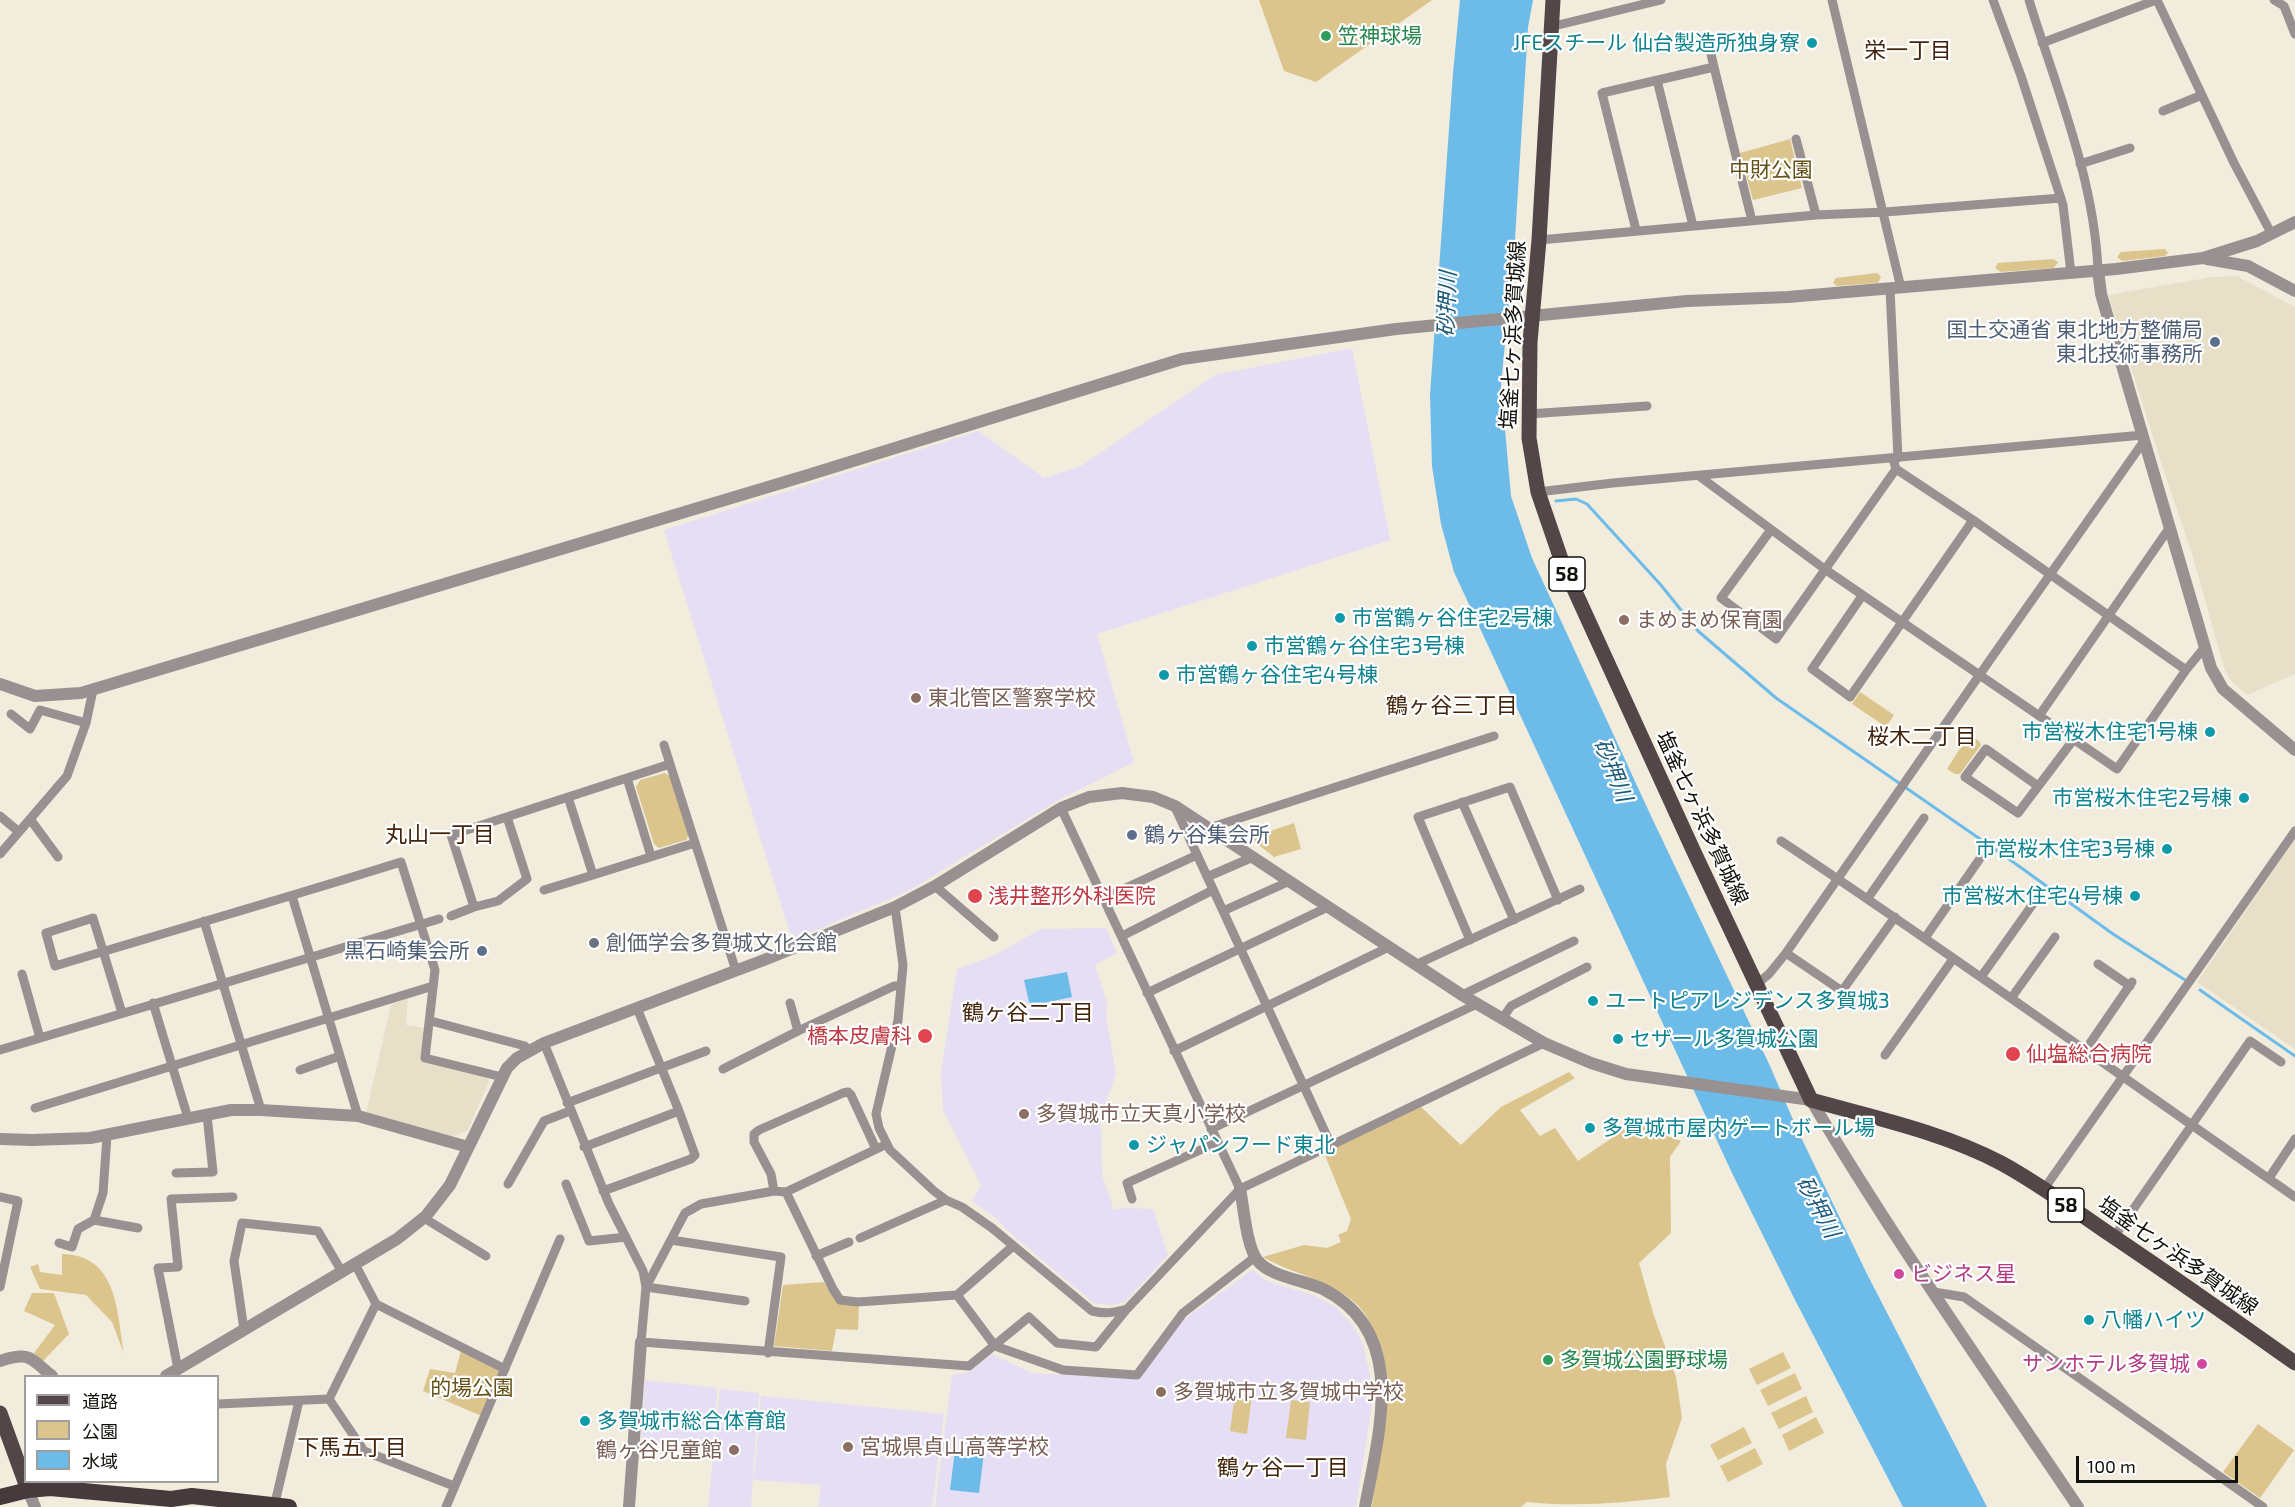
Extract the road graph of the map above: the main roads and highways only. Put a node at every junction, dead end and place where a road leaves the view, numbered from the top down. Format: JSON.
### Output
{"nodes":[{"id":1,"x":1553,"y":0,"type":"edge"},
{"id":2,"x":2295,"y":1363,"type":"edge"},
{"id":3,"x":0,"y":1413,"type":"edge"},
{"id":4,"x":24,"y":1479,"type":"edge"},
{"id":5,"x":25,"y":1483,"type":"edge"},
{"id":6,"x":28,"y":1490,"type":"junction"},
{"id":7,"x":0,"y":1497,"type":"edge"},
{"id":8,"x":184,"y":1502,"type":"edge"},
{"id":9,"x":279,"y":1506,"type":"edge"}],
"edges":[{"from":1,"to":2,"type":"main road","name":"塩釜七ヶ浜多賀城線","number":"58"},
{"from":3,"to":4,"type":"main road"},
{"from":5,"to":6,"type":"main road"},
{"from":6,"to":7,"type":"highway"},
{"from":6,"to":8,"type":"highway"},
{"from":8,"to":9,"type":"highway"}]}
